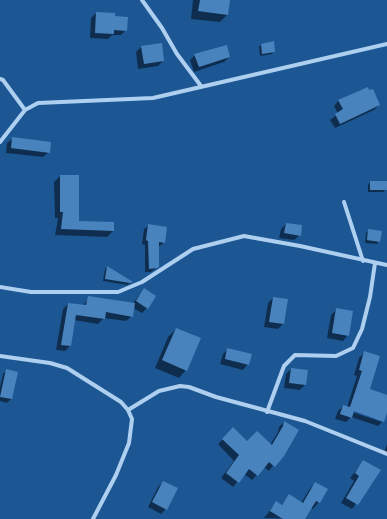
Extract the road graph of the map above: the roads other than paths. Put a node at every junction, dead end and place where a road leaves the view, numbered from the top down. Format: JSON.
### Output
{"nodes":[{"id":1,"x":142,"y":0,"type":"edge"},
{"id":2,"x":387,"y":44,"type":"edge"},
{"id":3,"x":0,"y":79,"type":"edge"},
{"id":4,"x":201,"y":86,"type":"junction"},
{"id":5,"x":25,"y":110,"type":"junction"},
{"id":6,"x":0,"y":142,"type":"edge"},
{"id":7,"x":344,"y":202,"type":"dead end"},
{"id":8,"x":363,"y":261,"type":"junction"},
{"id":9,"x":375,"y":263,"type":"junction"},
{"id":10,"x":387,"y":266,"type":"edge"},
{"id":11,"x":0,"y":288,"type":"edge"},
{"id":12,"x":0,"y":356,"type":"edge"},
{"id":13,"x":128,"y":410,"type":"junction"},
{"id":14,"x":267,"y":412,"type":"junction"},
{"id":15,"x":387,"y":454,"type":"edge"},
{"id":16,"x":93,"y":519,"type":"edge"}],
"edges":[{"from":1,"to":4,"type":"street"},
{"from":2,"to":4,"type":"street"},
{"from":3,"to":5,"type":"street"},
{"from":4,"to":5,"type":"street"},
{"from":5,"to":6,"type":"street"},
{"from":7,"to":8,"type":"street"},
{"from":8,"to":9,"type":"street"},
{"from":8,"to":11,"type":"street"},
{"from":9,"to":10,"type":"street"},
{"from":9,"to":14,"type":"street"},
{"from":12,"to":13,"type":"street"},
{"from":13,"to":14,"type":"street"},
{"from":13,"to":16,"type":"street"},
{"from":14,"to":15,"type":"street"}]}
